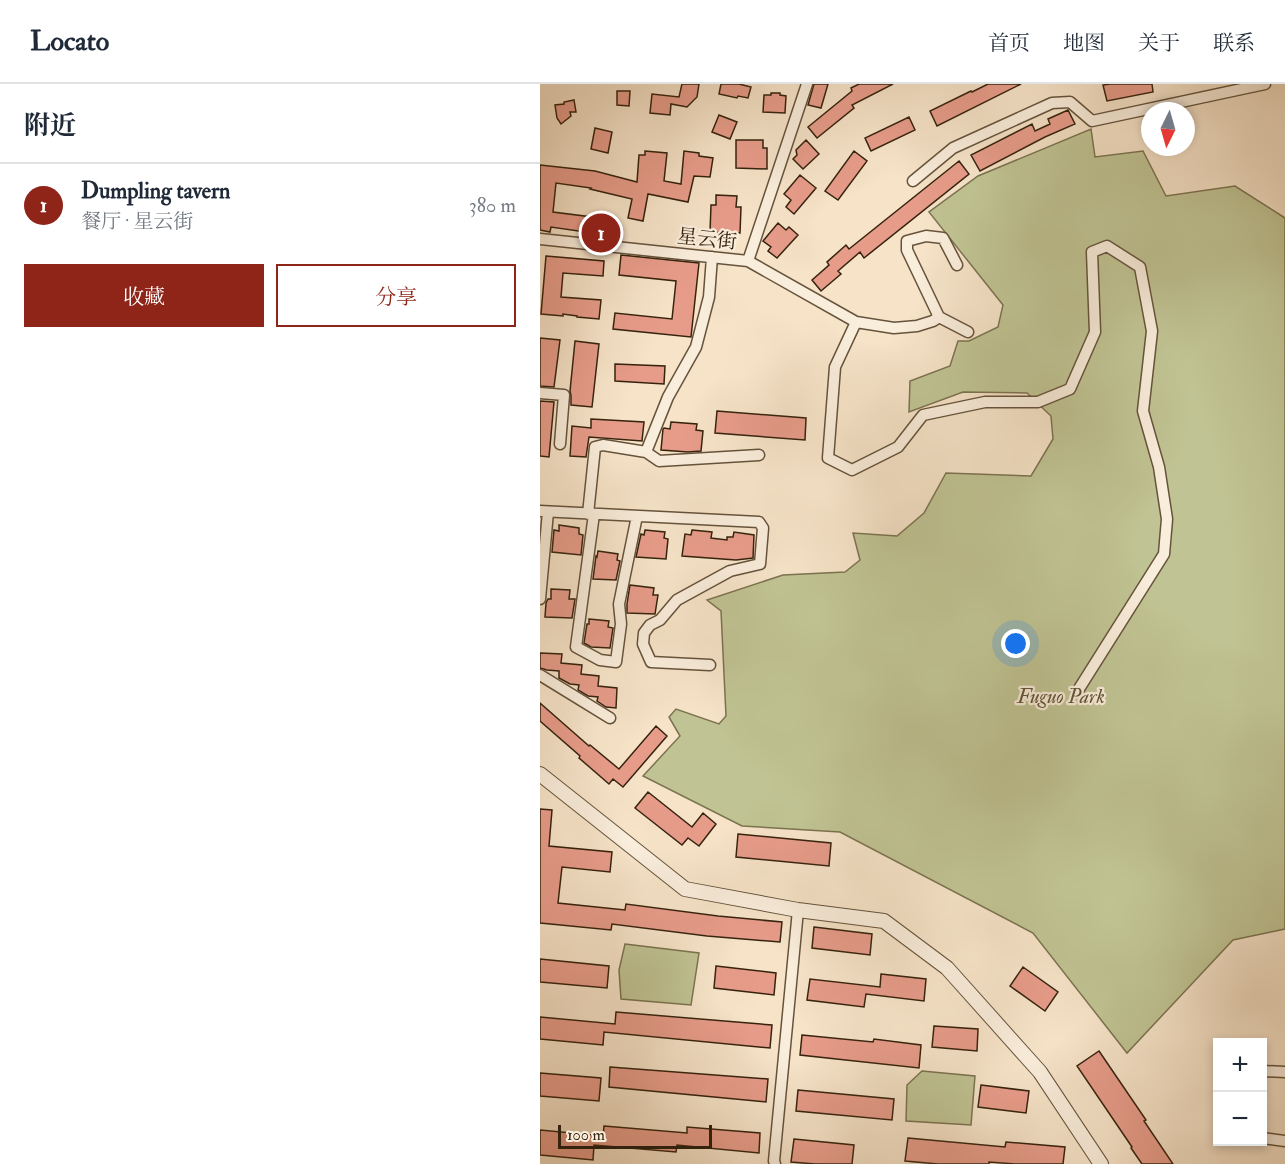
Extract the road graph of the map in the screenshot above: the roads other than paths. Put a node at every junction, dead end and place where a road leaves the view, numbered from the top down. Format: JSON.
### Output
{"nodes":[{"id":1,"x":807,"y":84,"type":"edge"},
{"id":2,"x":1265,"y":84,"type":"edge"},
{"id":3,"x":913,"y":180,"type":"dead end"},
{"id":4,"x":540,"y":239,"type":"edge"},
{"id":5,"x":712,"y":257,"type":"junction"},
{"id":6,"x":748,"y":261,"type":"junction"},
{"id":7,"x":957,"y":265,"type":"dead end"},
{"id":8,"x":939,"y":317,"type":"junction"},
{"id":9,"x":856,"y":322,"type":"junction"},
{"id":10,"x":968,"y":332,"type":"dead end"},
{"id":11,"x":540,"y":393,"type":"edge"},
{"id":12,"x":560,"y":444,"type":"dead end"},
{"id":13,"x":646,"y":452,"type":"junction"},
{"id":14,"x":759,"y":455,"type":"dead end"},
{"id":15,"x":544,"y":512,"type":"edge"},
{"id":16,"x":591,"y":514,"type":"junction"},
{"id":17,"x":637,"y":516,"type":"junction"},
{"id":18,"x":540,"y":599,"type":"edge"},
{"id":19,"x":710,"y":665,"type":"dead end"},
{"id":20,"x":540,"y":675,"type":"edge"},
{"id":21,"x":1077,"y":692,"type":"dead end"},
{"id":22,"x":610,"y":718,"type":"dead end"},
{"id":23,"x":540,"y":774,"type":"edge"},
{"id":24,"x":798,"y":910,"type":"junction"},
{"id":25,"x":1267,"y":1071,"type":"edge"},
{"id":26,"x":1285,"y":1072,"type":"edge"},
{"id":27,"x":1267,"y":1139,"type":"edge"},
{"id":28,"x":1285,"y":1141,"type":"edge"},
{"id":29,"x":775,"y":1164,"type":"edge"},
{"id":30,"x":1101,"y":1164,"type":"edge"}],
"edges":[{"from":1,"to":6,"type":"street"},
{"from":2,"to":3,"type":"street"},
{"from":4,"to":5,"type":"street","name":"星云街"},
{"from":5,"to":6,"type":"street","name":"星云街"},
{"from":5,"to":13,"type":"street"},
{"from":6,"to":9,"type":"street","name":"星云街"},
{"from":7,"to":8,"type":"street"},
{"from":8,"to":9,"type":"street"},
{"from":8,"to":10,"type":"street"},
{"from":9,"to":21,"type":"street"},
{"from":11,"to":12,"type":"street"},
{"from":13,"to":14,"type":"street"},
{"from":13,"to":16,"type":"street"},
{"from":15,"to":16,"type":"street"},
{"from":15,"to":18,"type":"street"},
{"from":16,"to":17,"type":"street"},
{"from":16,"to":17,"type":"street"},
{"from":17,"to":19,"type":"street"},
{"from":20,"to":22,"type":"street"},
{"from":23,"to":24,"type":"street"},
{"from":24,"to":29,"type":"street"},
{"from":24,"to":30,"type":"street"},
{"from":25,"to":26,"type":"street"},
{"from":27,"to":28,"type":"street"}]}
